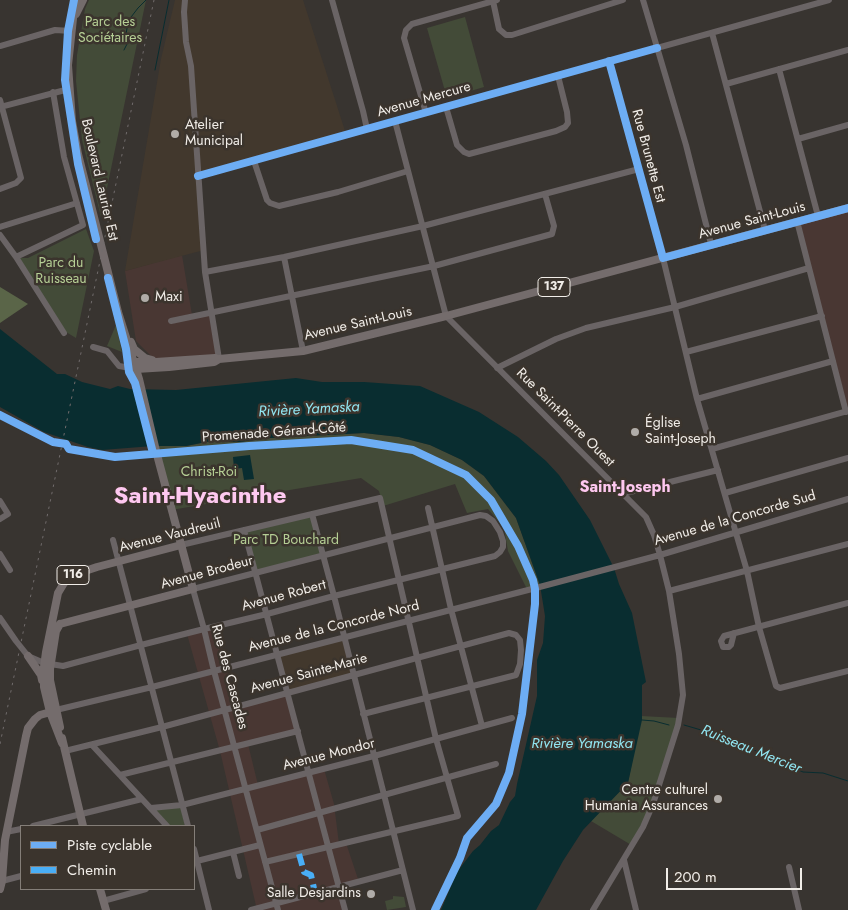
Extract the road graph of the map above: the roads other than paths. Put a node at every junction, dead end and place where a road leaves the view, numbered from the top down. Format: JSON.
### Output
{"nodes":[{"id":1,"x":75,"y":0,"type":"edge"},
{"id":2,"x":83,"y":0,"type":"edge"},
{"id":3,"x":186,"y":0,"type":"edge"},
{"id":4,"x":332,"y":0,"type":"edge"},
{"id":5,"x":623,"y":0,"type":"edge"},
{"id":6,"x":643,"y":0,"type":"edge"},
{"id":7,"x":829,"y":0,"type":"edge"},
{"id":8,"x":495,"y":1,"type":"edge"},
{"id":9,"x":74,"y":18,"type":"junction"},
{"id":10,"x":71,"y":31,"type":"junction"},
{"id":11,"x":712,"y":32,"type":"junction"},
{"id":12,"x":0,"y":46,"type":"edge"},
{"id":13,"x":657,"y":48,"type":"junction"},
{"id":14,"x":848,"y":50,"type":"edge"},
{"id":15,"x":609,"y":62,"type":"junction"},
{"id":16,"x":779,"y":69,"type":"junction"},
{"id":17,"x":558,"y":76,"type":"junction"},
{"id":18,"x":726,"y":84,"type":"junction"},
{"id":19,"x":69,"y":89,"type":"junction"},
{"id":20,"x":54,"y":92,"type":"junction"},
{"id":21,"x":1,"y":105,"type":"edge"},
{"id":22,"x":446,"y":107,"type":"junction"},
{"id":23,"x":426,"y":113,"type":"junction"},
{"id":24,"x":395,"y":121,"type":"junction"},
{"id":25,"x":848,"y":125,"type":"edge"},
{"id":26,"x":367,"y":129,"type":"junction"},
{"id":27,"x":798,"y":140,"type":"junction"},
{"id":28,"x":254,"y":161,"type":"junction"},
{"id":29,"x":639,"y":169,"type":"junction"},
{"id":30,"x":408,"y":171,"type":"junction"},
{"id":31,"x":198,"y":176,"type":"junction"},
{"id":32,"x":0,"y":189,"type":"edge"},
{"id":33,"x":545,"y":194,"type":"junction"},
{"id":34,"x":77,"y":204,"type":"junction"},
{"id":35,"x":848,"y":208,"type":"edge"},
{"id":36,"x":818,"y":216,"type":"junction"},
{"id":37,"x":797,"y":221,"type":"junction"},
{"id":38,"x":423,"y":226,"type":"junction"},
{"id":39,"x":0,"y":227,"type":"edge"},
{"id":40,"x":766,"y":230,"type":"junction"},
{"id":41,"x":0,"y":235,"type":"edge"},
{"id":42,"x":711,"y":244,"type":"junction"},
{"id":43,"x":16,"y":257,"type":"junction"},
{"id":44,"x":284,"y":257,"type":"junction"},
{"id":45,"x":662,"y":258,"type":"junction"},
{"id":46,"x":434,"y":266,"type":"junction"},
{"id":47,"x":809,"y":268,"type":"junction"},
{"id":48,"x":205,"y":272,"type":"junction"},
{"id":49,"x":292,"y":296,"type":"junction"},
{"id":50,"x":675,"y":307,"type":"junction"},
{"id":51,"x":211,"y":311,"type":"junction"},
{"id":52,"x":118,"y":312,"type":"junction"},
{"id":53,"x":446,"y":316,"type":"junction"},
{"id":54,"x":822,"y":316,"type":"junction"},
{"id":55,"x":171,"y":321,"type":"dead end"},
{"id":56,"x":64,"y":333,"type":"dead end"},
{"id":57,"x":94,"y":347,"type":"dead end"},
{"id":58,"x":303,"y":351,"type":"junction"},
{"id":59,"x":686,"y":352,"type":"junction"},
{"id":60,"x":219,"y":359,"type":"junction"},
{"id":61,"x":834,"y":361,"type":"junction"},
{"id":62,"x":156,"y":362,"type":"junction"},
{"id":63,"x":135,"y":365,"type":"junction"},
{"id":64,"x":497,"y":368,"type":"junction"},
{"id":65,"x":697,"y":399,"type":"junction"},
{"id":66,"x":847,"y":411,"type":"edge"},
{"id":67,"x":712,"y":449,"type":"junction"},
{"id":68,"x":156,"y":451,"type":"joint"},
{"id":69,"x":848,"y":458,"type":"edge"},
{"id":70,"x":718,"y":470,"type":"junction"},
{"id":71,"x":725,"y":493,"type":"junction"},
{"id":72,"x":622,"y":494,"type":"junction"},
{"id":73,"x":848,"y":499,"type":"edge"},
{"id":74,"x":0,"y":501,"type":"edge"},
{"id":75,"x":428,"y":508,"type":"dead end"},
{"id":76,"x":312,"y":514,"type":"junction"},
{"id":77,"x":0,"y":519,"type":"edge"},
{"id":78,"x":432,"y":527,"type":"junction"},
{"id":79,"x":244,"y":530,"type":"junction"},
{"id":80,"x":735,"y":531,"type":"junction"},
{"id":81,"x":389,"y":538,"type":"junction"},
{"id":82,"x":113,"y":540,"type":"dead end"},
{"id":83,"x":848,"y":544,"type":"edge"},
{"id":84,"x":181,"y":545,"type":"junction"},
{"id":85,"x":0,"y":554,"type":"edge"},
{"id":86,"x":660,"y":554,"type":"junction"},
{"id":87,"x":322,"y":556,"type":"junction"},
{"id":88,"x":495,"y":556,"type":"joint"},
{"id":89,"x":119,"y":561,"type":"junction"},
{"id":90,"x":442,"y":569,"type":"junction"},
{"id":91,"x":10,"y":570,"type":"dead end"},
{"id":92,"x":747,"y":571,"type":"junction"},
{"id":93,"x":256,"y":573,"type":"junction"},
{"id":94,"x":399,"y":580,"type":"junction"},
{"id":95,"x":193,"y":589,"type":"junction"},
{"id":96,"x":532,"y":589,"type":"joint"},
{"id":97,"x":669,"y":591,"type":"junction"},
{"id":98,"x":334,"y":596,"type":"junction"},
{"id":99,"x":848,"y":603,"type":"edge"},
{"id":100,"x":131,"y":606,"type":"junction"},
{"id":101,"x":451,"y":609,"type":"junction"},
{"id":102,"x":267,"y":614,"type":"junction"},
{"id":103,"x":0,"y":618,"type":"edge"},
{"id":104,"x":53,"y":618,"type":"junction"},
{"id":105,"x":409,"y":620,"type":"junction"},
{"id":106,"x":60,"y":624,"type":"junction"},
{"id":107,"x":759,"y":627,"type":"junction"},
{"id":108,"x":204,"y":630,"type":"junction"},
{"id":109,"x":734,"y":633,"type":"dead end"},
{"id":110,"x":344,"y":636,"type":"junction"},
{"id":111,"x":141,"y":645,"type":"junction"},
{"id":112,"x":461,"y":646,"type":"junction"},
{"id":113,"x":277,"y":654,"type":"junction"},
{"id":114,"x":28,"y":656,"type":"junction"},
{"id":115,"x":418,"y":658,"type":"junction"},
{"id":116,"x":47,"y":664,"type":"junction"},
{"id":117,"x":214,"y":671,"type":"junction"},
{"id":118,"x":848,"y":671,"type":"edge"},
{"id":119,"x":353,"y":675,"type":"junction"},
{"id":120,"x":472,"y":686,"type":"junction"},
{"id":121,"x":44,"y":687,"type":"junction"},
{"id":122,"x":152,"y":687,"type":"junction"},
{"id":123,"x":288,"y":693,"type":"junction"},
{"id":124,"x":427,"y":698,"type":"junction"},
{"id":125,"x":225,"y":710,"type":"junction"},
{"id":126,"x":53,"y":711,"type":"junction"},
{"id":127,"x":363,"y":714,"type":"junction"},
{"id":128,"x":512,"y":718,"type":"dead end"},
{"id":129,"x":482,"y":726,"type":"junction"},
{"id":130,"x":162,"y":727,"type":"junction"},
{"id":131,"x":298,"y":731,"type":"junction"},
{"id":132,"x":436,"y":739,"type":"junction"},
{"id":133,"x":92,"y":745,"type":"junction"},
{"id":134,"x":63,"y":747,"type":"junction"},
{"id":135,"x":234,"y":747,"type":"junction"},
{"id":136,"x":374,"y":756,"type":"junction"},
{"id":137,"x":172,"y":764,"type":"junction"},
{"id":138,"x":496,"y":764,"type":"dead end"},
{"id":139,"x":309,"y":773,"type":"junction"},
{"id":140,"x":120,"y":775,"type":"junction"},
{"id":141,"x":448,"y":777,"type":"junction"},
{"id":142,"x":246,"y":789,"type":"junction"},
{"id":143,"x":383,"y":796,"type":"junction"},
{"id":144,"x":142,"y":799,"type":"junction"},
{"id":145,"x":182,"y":805,"type":"junction"},
{"id":146,"x":151,"y":808,"type":"junction"},
{"id":147,"x":319,"y":812,"type":"junction"},
{"id":148,"x":80,"y":815,"type":"junction"},
{"id":149,"x":37,"y":825,"type":"edge"},
{"id":150,"x":83,"y":825,"type":"edge"},
{"id":151,"x":166,"y":825,"type":"edge"},
{"id":152,"x":188,"y":825,"type":"edge"},
{"id":153,"x":20,"y":829,"type":"edge"},
{"id":154,"x":256,"y":830,"type":"junction"},
{"id":155,"x":6,"y":832,"type":"junction"},
{"id":156,"x":393,"y":832,"type":"junction"},
{"id":157,"x":260,"y":845,"type":"junction"},
{"id":158,"x":328,"y":847,"type":"junction"},
{"id":159,"x":233,"y":852,"type":"junction"},
{"id":160,"x":196,"y":858,"type":"edge"},
{"id":161,"x":624,"y":860,"type":"junction"},
{"id":162,"x":265,"y":862,"type":"junction"},
{"id":163,"x":789,"y":867,"type":"dead end"},
{"id":164,"x":403,"y":870,"type":"junction"},
{"id":165,"x":197,"y":875,"type":"edge"},
{"id":166,"x":20,"y":876,"type":"edge"},
{"id":167,"x":239,"y":876,"type":"dead end"},
{"id":168,"x":1,"y":885,"type":"edge"},
{"id":169,"x":339,"y":887,"type":"junction"},
{"id":170,"x":100,"y":890,"type":"edge"},
{"id":171,"x":142,"y":890,"type":"edge"},
{"id":172,"x":103,"y":901,"type":"junction"},
{"id":173,"x":277,"y":907,"type":"edge"},
{"id":174,"x":106,"y":910,"type":"edge"},
{"id":175,"x":209,"y":910,"type":"edge"},
{"id":176,"x":251,"y":910,"type":"edge"},
{"id":177,"x":345,"y":910,"type":"edge"},
{"id":178,"x":413,"y":910,"type":"edge"},
{"id":179,"x":593,"y":910,"type":"edge"},
{"id":180,"x":636,"y":910,"type":"edge"},
{"id":181,"x":799,"y":910,"type":"edge"}],
"edges":[{"from":1,"to":9,"type":"main road","name":"Boulevard Laurier Est"},
{"from":2,"to":9,"type":"main road","name":"Boulevard Laurier Est"},
{"from":3,"to":31,"type":"street"},
{"from":4,"to":26,"type":"street"},
{"from":5,"to":8,"type":"street"},
{"from":6,"to":13,"type":"street"},
{"from":7,"to":11,"type":"street","name":"Avenue Mercure"},
{"from":8,"to":23,"type":"street"},
{"from":9,"to":10,"type":"main road","name":"Boulevard Laurier Est"},
{"from":10,"to":12,"type":"street"},
{"from":10,"to":19,"type":"main road","name":"Boulevard Laurier Est"},
{"from":11,"to":13,"type":"street","name":"Avenue Mercure"},
{"from":11,"to":18,"type":"street"},
{"from":13,"to":15,"type":"street","name":"Avenue Mercure"},
{"from":13,"to":42,"type":"street"},
{"from":14,"to":16,"type":"street"},
{"from":15,"to":17,"type":"street","name":"Avenue Mercure"},
{"from":15,"to":29,"type":"street","name":"Rue Brunette Est"},
{"from":16,"to":18,"type":"street"},
{"from":16,"to":27,"type":"street"},
{"from":17,"to":22,"type":"street","name":"Avenue Mercure"},
{"from":17,"to":22,"type":"street"},
{"from":18,"to":40,"type":"street"},
{"from":19,"to":20,"type":"street"},
{"from":19,"to":52,"type":"main road","name":"Boulevard Laurier Est"},
{"from":20,"to":21,"type":"street"},
{"from":20,"to":34,"type":"street"},
{"from":21,"to":32,"type":"street"},
{"from":22,"to":23,"type":"street","name":"Avenue Mercure"},
{"from":23,"to":24,"type":"street","name":"Avenue Mercure"},
{"from":24,"to":26,"type":"street","name":"Avenue Mercure"},
{"from":24,"to":30,"type":"street"},
{"from":25,"to":27,"type":"street"},
{"from":26,"to":28,"type":"street","name":"Avenue Mercure"},
{"from":27,"to":36,"type":"street"},
{"from":28,"to":30,"type":"street"},
{"from":28,"to":31,"type":"street","name":"Avenue Mercure"},
{"from":29,"to":33,"type":"street"},
{"from":29,"to":45,"type":"street","name":"Rue Brunette Est"},
{"from":30,"to":38,"type":"street"},
{"from":31,"to":48,"type":"street"},
{"from":33,"to":38,"type":"street"},
{"from":33,"to":46,"type":"street"},
{"from":34,"to":39,"type":"street"},
{"from":34,"to":43,"type":"street"},
{"from":35,"to":36,"type":"main road","name":"Avenue Saint-Louis","number":"137"},
{"from":36,"to":37,"type":"main road","name":"Avenue Saint-Louis","number":"137"},
{"from":37,"to":40,"type":"main road","name":"Avenue Saint-Louis","number":"137"},
{"from":37,"to":47,"type":"street"},
{"from":38,"to":44,"type":"street"},
{"from":38,"to":46,"type":"street"},
{"from":40,"to":42,"type":"main road","name":"Avenue Saint-Louis","number":"137"},
{"from":41,"to":43,"type":"street"},
{"from":42,"to":45,"type":"main road","name":"Avenue Saint-Louis","number":"137"},
{"from":43,"to":56,"type":"street"},
{"from":44,"to":48,"type":"street"},
{"from":44,"to":49,"type":"street"},
{"from":45,"to":50,"type":"street","name":"Rue Brunette Est"},
{"from":45,"to":53,"type":"main road","name":"Avenue Saint-Louis","number":"137"},
{"from":46,"to":49,"type":"street"},
{"from":46,"to":53,"type":"street"},
{"from":47,"to":50,"type":"street"},
{"from":47,"to":54,"type":"street"},
{"from":48,"to":51,"type":"street"},
{"from":49,"to":51,"type":"street"},
{"from":49,"to":58,"type":"street"},
{"from":50,"to":59,"type":"street","name":"Rue Brunette Est"},
{"from":50,"to":64,"type":"street"},
{"from":51,"to":55,"type":"street"},
{"from":51,"to":60,"type":"street"},
{"from":52,"to":62,"type":"main road"},
{"from":52,"to":63,"type":"main road","name":"Boulevard Laurier Est"},
{"from":53,"to":58,"type":"main road","name":"Avenue Saint-Louis","number":"137"},
{"from":53,"to":64,"type":"street","name":"Rue Saint-Pierre Ouest"},
{"from":54,"to":59,"type":"street"},
{"from":54,"to":61,"type":"street"},
{"from":57,"to":63,"type":"street","name":"Avenue Saint-Louis"},
{"from":58,"to":60,"type":"main road","name":"Avenue Saint-Louis","number":"137"},
{"from":59,"to":65,"type":"street","name":"Rue Brunette Est"},
{"from":60,"to":62,"type":"main road","name":"Avenue Saint-Louis","number":"137"},
{"from":60,"to":63,"type":"main road","name":"Avenue Saint-Louis","number":"137"},
{"from":61,"to":65,"type":"street"},
{"from":61,"to":66,"type":"street"},
{"from":62,"to":63,"type":"main road","name":"Avenue Saint-Louis","number":"137"},
{"from":63,"to":68,"type":"main road","name":"Boulevard Laurier Est"},
{"from":64,"to":72,"type":"street","name":"Rue Saint-Pierre Ouest"},
{"from":65,"to":67,"type":"street","name":"Rue Brunette Est"},
{"from":66,"to":67,"type":"street"},
{"from":67,"to":70,"type":"street","name":"Rue Brunette Est"},
{"from":68,"to":84,"type":"main road","name":"Rue des Cascades"},
{"from":69,"to":71,"type":"street"},
{"from":70,"to":71,"type":"street","name":"Rue Brunette Est"},
{"from":70,"to":72,"type":"street"},
{"from":71,"to":80,"type":"street","name":"Rue Brunette Est"},
{"from":72,"to":86,"type":"street","name":"Rue Saint-Pierre Ouest"},
{"from":73,"to":80,"type":"street","name":"Avenue de la Concorde Sud"},
{"from":74,"to":77,"type":"street"},
{"from":75,"to":78,"type":"street"},
{"from":76,"to":79,"type":"street","name":"Avenue Vaudreuil"},
{"from":76,"to":81,"type":"street","name":"Avenue Vaudreuil"},
{"from":76,"to":87,"type":"street"},
{"from":78,"to":81,"type":"street","name":"Avenue Brodeur"},
{"from":78,"to":88,"type":"street","name":"Avenue Brodeur"},
{"from":78,"to":90,"type":"street"},
{"from":79,"to":84,"type":"street","name":"Avenue Vaudreuil"},
{"from":79,"to":93,"type":"street"},
{"from":80,"to":86,"type":"street","name":"Avenue de la Concorde Sud"},
{"from":80,"to":92,"type":"street","name":"Rue Brunette Est"},
{"from":81,"to":87,"type":"street","name":"Avenue Brodeur"},
{"from":81,"to":94,"type":"street"},
{"from":82,"to":89,"type":"street"},
{"from":83,"to":92,"type":"street"},
{"from":84,"to":89,"type":"main road","name":"Avenue Vaudreuil","number":"116"},
{"from":84,"to":95,"type":"main road","name":"Rue des Cascades"},
{"from":85,"to":91,"type":"street"},
{"from":86,"to":96,"type":"street","name":"Avenue de la Concorde Sud"},
{"from":86,"to":97,"type":"street","name":"Rue Saint-Pierre Ouest"},
{"from":87,"to":93,"type":"street","name":"Avenue Brodeur"},
{"from":87,"to":98,"type":"street"},
{"from":88,"to":90,"type":"street","name":"Avenue Robert"},
{"from":89,"to":100,"type":"street"},
{"from":89,"to":104,"type":"main road","name":"Avenue Vaudreuil","number":"116"},
{"from":90,"to":94,"type":"street","name":"Avenue Robert"},
{"from":90,"to":101,"type":"street"},
{"from":92,"to":97,"type":"street"},
{"from":92,"to":107,"type":"street","name":"Rue Brunette Est"},
{"from":93,"to":95,"type":"street","name":"Avenue Brodeur"},
{"from":93,"to":102,"type":"street"},
{"from":94,"to":98,"type":"street","name":"Avenue Robert"},
{"from":94,"to":105,"type":"street"},
{"from":95,"to":100,"type":"main road","name":"Avenue Brodeur"},
{"from":95,"to":108,"type":"street","name":"Rue des Cascades"},
{"from":96,"to":101,"type":"street","name":"Avenue de la Concorde Nord"},
{"from":97,"to":161,"type":"street","name":"Rue Saint-Pierre Ouest"},
{"from":98,"to":102,"type":"street","name":"Avenue Robert"},
{"from":98,"to":110,"type":"street"},
{"from":99,"to":107,"type":"street"},
{"from":100,"to":106,"type":"main road","name":"Avenue Brodeur"},
{"from":100,"to":111,"type":"street"},
{"from":101,"to":105,"type":"street","name":"Avenue de la Concorde Nord"},
{"from":101,"to":112,"type":"street"},
{"from":102,"to":108,"type":"street","name":"Avenue Robert"},
{"from":102,"to":113,"type":"street"},
{"from":103,"to":114,"type":"street"},
{"from":104,"to":106,"type":"main road"},
{"from":104,"to":116,"type":"main road","number":"116"},
{"from":105,"to":110,"type":"street","name":"Avenue de la Concorde Nord"},
{"from":105,"to":115,"type":"street"},
{"from":106,"to":116,"type":"main road","number":"116"},
{"from":107,"to":109,"type":"street"},
{"from":107,"to":118,"type":"street","name":"Rue Brunette Est"},
{"from":108,"to":111,"type":"street","name":"Avenue Robert"},
{"from":108,"to":117,"type":"street","name":"Rue des Cascades"},
{"from":110,"to":113,"type":"street","name":"Avenue de la Concorde Nord"},
{"from":110,"to":119,"type":"street"},
{"from":111,"to":116,"type":"street","name":"Avenue Robert"},
{"from":111,"to":122,"type":"street"},
{"from":112,"to":115,"type":"street","name":"Avenue Sainte-Marie"},
{"from":112,"to":120,"type":"street"},
{"from":112,"to":120,"type":"street","name":"Avenue Sainte-Marie"},
{"from":113,"to":117,"type":"street","name":"Avenue de la Concorde Nord"},
{"from":113,"to":123,"type":"street"},
{"from":114,"to":116,"type":"street"},
{"from":114,"to":121,"type":"main road"},
{"from":115,"to":119,"type":"street","name":"Avenue Sainte-Marie"},
{"from":115,"to":124,"type":"street"},
{"from":116,"to":121,"type":"main road","number":"116"},
{"from":116,"to":126,"type":"main road","number":"116"},
{"from":117,"to":122,"type":"street","name":"Avenue de la Concorde Nord"},
{"from":117,"to":125,"type":"street","name":"Rue des Cascades"},
{"from":119,"to":123,"type":"street","name":"Avenue Sainte-Marie"},
{"from":119,"to":127,"type":"street"},
{"from":120,"to":124,"type":"street"},
{"from":120,"to":129,"type":"street"},
{"from":121,"to":126,"type":"main road","number":"116"},
{"from":122,"to":126,"type":"street","name":"Avenue de la Concorde Nord"},
{"from":122,"to":130,"type":"street"},
{"from":123,"to":125,"type":"street","name":"Avenue Sainte-Marie"},
{"from":123,"to":131,"type":"street"},
{"from":124,"to":127,"type":"street"},
{"from":124,"to":132,"type":"street"},
{"from":125,"to":130,"type":"street","name":"Avenue Sainte-Marie"},
{"from":125,"to":135,"type":"street","name":"Rue des Cascades"},
{"from":126,"to":134,"type":"main road"},
{"from":126,"to":155,"type":"main road"},
{"from":127,"to":136,"type":"street"},
{"from":128,"to":129,"type":"street","name":"Avenue Mondor"},
{"from":129,"to":132,"type":"street","name":"Avenue Mondor"},
{"from":130,"to":133,"type":"street","name":"Avenue Sainte-Marie"},
{"from":130,"to":137,"type":"street"},
{"from":131,"to":135,"type":"street"},
{"from":131,"to":139,"type":"street"},
{"from":132,"to":136,"type":"street","name":"Avenue Mondor"},
{"from":132,"to":141,"type":"street"},
{"from":133,"to":134,"type":"street","name":"Avenue Sainte-Marie"},
{"from":133,"to":140,"type":"street"},
{"from":134,"to":148,"type":"main road"},
{"from":135,"to":137,"type":"street"},
{"from":135,"to":142,"type":"street","name":"Rue des Cascades"},
{"from":136,"to":139,"type":"street","name":"Avenue Mondor"},
{"from":136,"to":143,"type":"street"},
{"from":137,"to":140,"type":"street"},
{"from":137,"to":145,"type":"street"},
{"from":138,"to":141,"type":"street"},
{"from":139,"to":142,"type":"street","name":"Avenue Mondor"},
{"from":139,"to":147,"type":"street"},
{"from":140,"to":144,"type":"street"},
{"from":141,"to":143,"type":"street"},
{"from":141,"to":156,"type":"street"},
{"from":142,"to":145,"type":"street","name":"Avenue Mondor"},
{"from":142,"to":154,"type":"street","name":"Rue des Cascades"},
{"from":143,"to":147,"type":"street"},
{"from":143,"to":156,"type":"street"},
{"from":144,"to":146,"type":"street"},
{"from":144,"to":148,"type":"street"},
{"from":145,"to":146,"type":"street","name":"Avenue Mondor"},
{"from":145,"to":152,"type":"street"},
{"from":146,"to":151,"type":"street"},
{"from":147,"to":154,"type":"street"},
{"from":147,"to":158,"type":"street"},
{"from":148,"to":149,"type":"street"},
{"from":148,"to":150,"type":"main road"},
{"from":153,"to":155,"type":"street"},
{"from":154,"to":157,"type":"street","name":"Rue des Cascades"},
{"from":155,"to":168,"type":"main road"},
{"from":156,"to":158,"type":"street"},
{"from":156,"to":164,"type":"street"},
{"from":157,"to":159,"type":"street"},
{"from":157,"to":162,"type":"street","name":"Rue des Cascades"},
{"from":158,"to":162,"type":"street"},
{"from":158,"to":169,"type":"street"},
{"from":159,"to":160,"type":"street"},
{"from":159,"to":167,"type":"street"},
{"from":160,"to":165,"type":"street"},
{"from":161,"to":179,"type":"street","name":"Rue Saint-Pierre Ouest"},
{"from":161,"to":180,"type":"street"},
{"from":162,"to":173,"type":"street","name":"Rue des Cascades"},
{"from":163,"to":181,"type":"street"},
{"from":164,"to":169,"type":"street"},
{"from":164,"to":178,"type":"street"},
{"from":165,"to":175,"type":"street"},
{"from":166,"to":168,"type":"street"},
{"from":169,"to":173,"type":"street"},
{"from":169,"to":177,"type":"street"},
{"from":170,"to":172,"type":"main road"},
{"from":171,"to":172,"type":"street"},
{"from":172,"to":174,"type":"main road"},
{"from":173,"to":176,"type":"street"}]}
